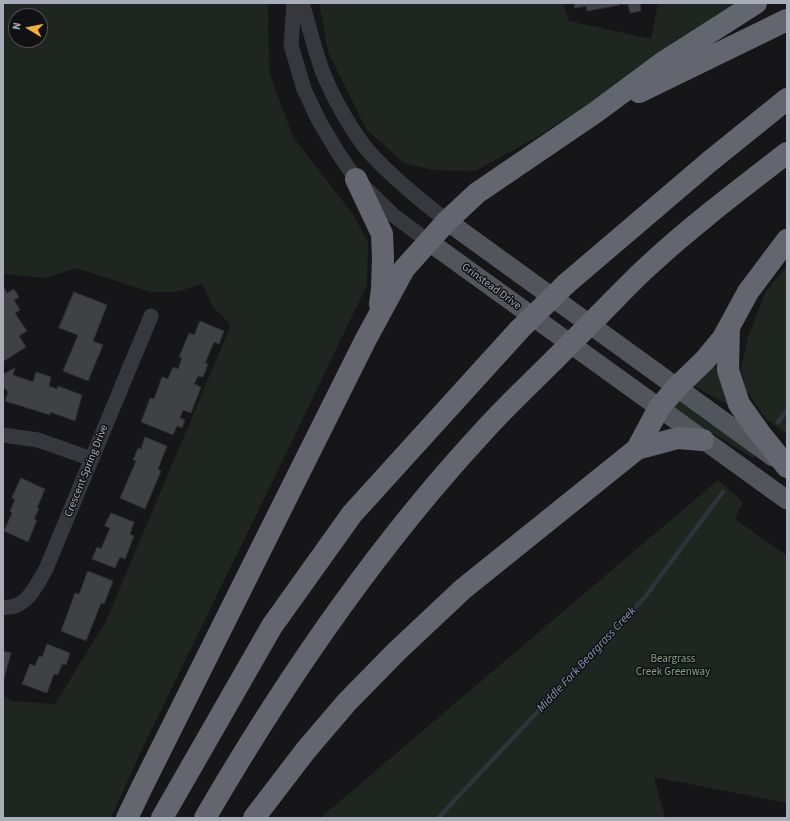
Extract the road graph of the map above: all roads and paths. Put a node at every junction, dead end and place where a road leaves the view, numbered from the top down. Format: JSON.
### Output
{"nodes":[{"id":1,"x":294,"y":3,"type":"edge"},
{"id":2,"x":302,"y":3,"type":"edge"},
{"id":3,"x":756,"y":3,"type":"edge"},
{"id":4,"x":787,"y":20,"type":"edge"},
{"id":5,"x":787,"y":99,"type":"edge"},
{"id":6,"x":596,"y":112,"type":"junction"},
{"id":7,"x":787,"y":153,"type":"edge"},
{"id":8,"x":356,"y":179,"type":"junction"},
{"id":9,"x":447,"y":221,"type":"junction"},
{"id":10,"x":787,"y":240,"type":"edge"},
{"id":11,"x":428,"y":241,"type":"junction"},
{"id":12,"x":151,"y":316,"type":"dead end"},
{"id":13,"x":377,"y":318,"type":"junction"},
{"id":14,"x":729,"y":326,"type":"junction"},
{"id":15,"x":677,"y":387,"type":"junction"},
{"id":16,"x":659,"y":408,"type":"junction"},
{"id":17,"x":3,"y":435,"type":"edge"},
{"id":18,"x":703,"y":440,"type":"junction"},
{"id":19,"x":638,"y":449,"type":"junction"},
{"id":20,"x":92,"y":460,"type":"junction"},
{"id":21,"x":787,"y":467,"type":"edge"},
{"id":22,"x":787,"y":500,"type":"edge"},
{"id":23,"x":3,"y":607,"type":"edge"},
{"id":24,"x":127,"y":818,"type":"edge"},
{"id":25,"x":162,"y":818,"type":"edge"},
{"id":26,"x":205,"y":818,"type":"edge"},
{"id":27,"x":254,"y":818,"type":"edge"}],
"edges":[{"from":1,"to":8,"type":"street","name":"Grinstead Drive"},
{"from":2,"to":9,"type":"street"},
{"from":3,"to":6,"type":"highway"},
{"from":4,"to":6,"type":"highway"},
{"from":5,"to":25,"type":"highway","bridge":true},
{"from":6,"to":9,"type":"highway"},
{"from":7,"to":26,"type":"highway","bridge":true},
{"from":8,"to":11,"type":"street","name":"Grinstead Drive"},
{"from":8,"to":13,"type":"highway"},
{"from":9,"to":11,"type":"highway"},
{"from":9,"to":15,"type":"main road"},
{"from":10,"to":14,"type":"highway"},
{"from":11,"to":13,"type":"highway"},
{"from":11,"to":16,"type":"main road","name":"Grinstead Drive"},
{"from":12,"to":20,"type":"street","name":"Crescent Spring Drive"},
{"from":13,"to":24,"type":"highway"},
{"from":14,"to":15,"type":"highway"},
{"from":14,"to":21,"type":"highway"},
{"from":15,"to":16,"type":"highway"},
{"from":15,"to":21,"type":"main road"},
{"from":16,"to":18,"type":"main road","name":"Grinstead Drive"},
{"from":16,"to":19,"type":"highway"},
{"from":17,"to":20,"type":"street"},
{"from":18,"to":19,"type":"highway"},
{"from":18,"to":22,"type":"main road","name":"Grinstead Drive"},
{"from":19,"to":27,"type":"highway"},
{"from":20,"to":23,"type":"street","name":"Crescent Spring Drive"}]}
